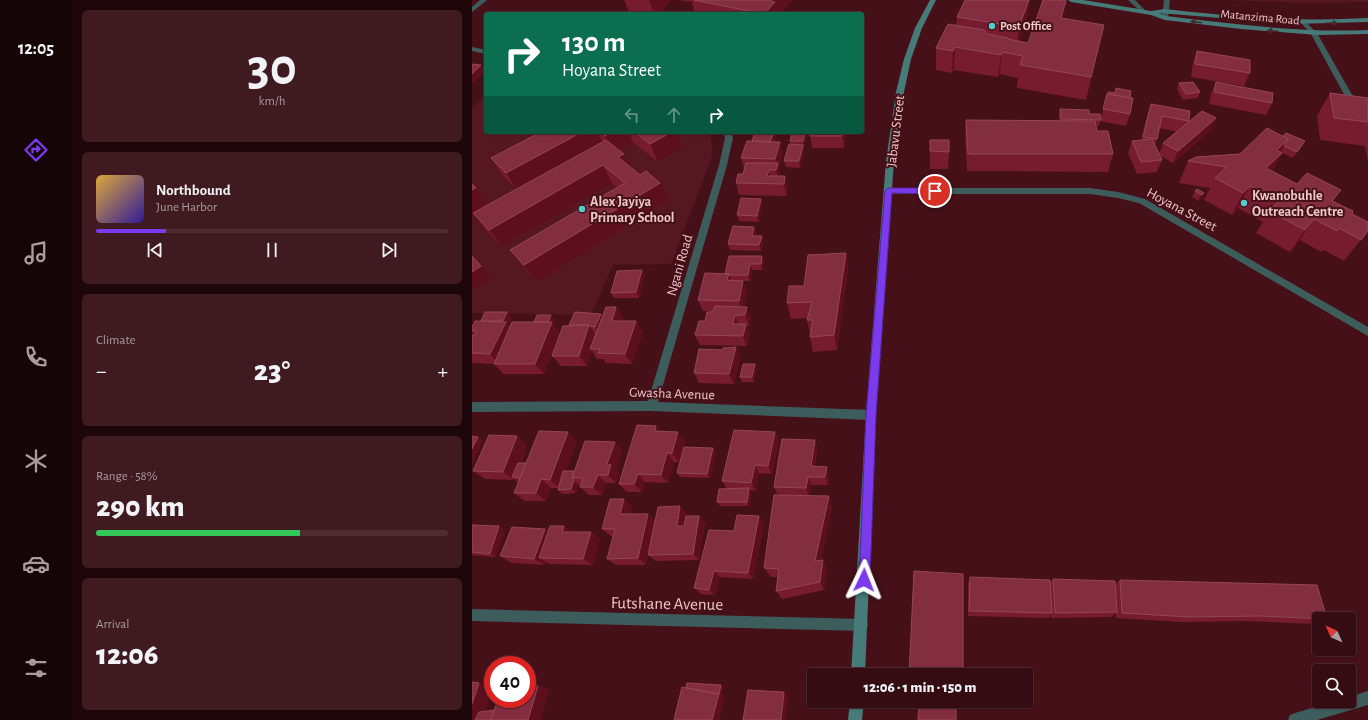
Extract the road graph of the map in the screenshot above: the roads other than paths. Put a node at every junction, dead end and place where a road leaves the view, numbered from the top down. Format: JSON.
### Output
{"nodes":[{"id":1,"x":484,"y":0,"type":"edge"},
{"id":2,"x":933,"y":0,"type":"edge"},
{"id":3,"x":1071,"y":0,"type":"edge"},
{"id":4,"x":1131,"y":0,"type":"edge"},
{"id":5,"x":1167,"y":0,"type":"edge"},
{"id":6,"x":472,"y":10,"type":"edge"},
{"id":7,"x":1142,"y":11,"type":"junction"},
{"id":8,"x":1165,"y":14,"type":"junction"},
{"id":9,"x":1368,"y":20,"type":"edge"},
{"id":10,"x":1304,"y":23,"type":"junction"},
{"id":11,"x":1368,"y":32,"type":"edge"},
{"id":12,"x":1314,"y":33,"type":"junction"},
{"id":13,"x":472,"y":49,"type":"edge"},
{"id":14,"x":484,"y":52,"type":"edge"},
{"id":15,"x":1368,"y":109,"type":"edge"},
{"id":16,"x":728,"y":134,"type":"edge"},
{"id":17,"x":888,"y":191,"type":"junction"},
{"id":18,"x":1368,"y":332,"type":"edge"},
{"id":19,"x":652,"y":406,"type":"junction"},
{"id":20,"x":472,"y":407,"type":"edge"},
{"id":21,"x":871,"y":415,"type":"junction"},
{"id":22,"x":472,"y":615,"type":"edge"},
{"id":23,"x":862,"y":625,"type":"junction"},
{"id":24,"x":859,"y":668,"type":"edge"},
{"id":25,"x":1368,"y":698,"type":"edge"},
{"id":26,"x":856,"y":708,"type":"edge"},
{"id":27,"x":855,"y":720,"type":"edge"},
{"id":28,"x":1295,"y":720,"type":"edge"}],
"edges":[{"from":1,"to":6,"type":"street"},
{"from":2,"to":17,"type":"street","name":"Jabavu Street"},
{"from":3,"to":7,"type":"street","name":"Matanzima Road"},
{"from":4,"to":7,"type":"street"},
{"from":5,"to":8,"type":"street"},
{"from":7,"to":8,"type":"street","name":"Matanzima Road"},
{"from":8,"to":10,"type":"street","name":"Matanzima Road"},
{"from":12,"to":8,"type":"street","name":"Matanzima Road","one_way":true},
{"from":10,"to":9,"type":"street","name":"Matanzima Road","one_way":true},
{"from":10,"to":12,"type":"street"},
{"from":11,"to":12,"type":"street","name":"Matanzima Road"},
{"from":12,"to":15,"type":"street"},
{"from":13,"to":14,"type":"street"},
{"from":16,"to":19,"type":"street","name":"Ngani Road"},
{"from":17,"to":18,"type":"street","name":"Hoyana Street"},
{"from":17,"to":21,"type":"street","name":"Jabavu Street"},
{"from":19,"to":20,"type":"street","name":"Gwasha Avenue"},
{"from":19,"to":21,"type":"street","name":"Gwasha Avenue"},
{"from":21,"to":23,"type":"street","name":"Jabavu Street"},
{"from":22,"to":23,"type":"street","name":"Futshane Avenue"},
{"from":23,"to":24,"type":"street","name":"Jabavu Street"},
{"from":25,"to":28,"type":"street"},
{"from":26,"to":27,"type":"street"}]}
